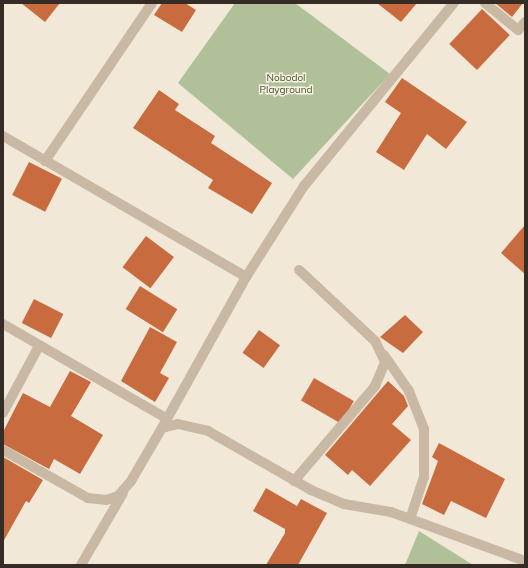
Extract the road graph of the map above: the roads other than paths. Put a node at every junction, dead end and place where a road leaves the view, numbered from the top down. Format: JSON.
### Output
{"nodes":[{"id":1,"x":152,"y":3,"type":"edge"},
{"id":2,"x":454,"y":3,"type":"edge"},
{"id":3,"x":485,"y":3,"type":"edge"},
{"id":4,"x":525,"y":22,"type":"edge"},
{"id":5,"x":3,"y":136,"type":"edge"},
{"id":6,"x":45,"y":161,"type":"junction"},
{"id":7,"x":299,"y":270,"type":"dead end"},
{"id":8,"x":246,"y":277,"type":"junction"},
{"id":9,"x":3,"y":324,"type":"edge"},
{"id":10,"x":39,"y":346,"type":"junction"},
{"id":11,"x":382,"y":352,"type":"junction"},
{"id":12,"x":3,"y":413,"type":"edge"},
{"id":13,"x":166,"y":418,"type":"junction"},
{"id":14,"x":162,"y":428,"type":"junction"},
{"id":15,"x":3,"y":450,"type":"edge"},
{"id":16,"x":131,"y":481,"type":"junction"},
{"id":17,"x":294,"y":481,"type":"junction"},
{"id":18,"x":410,"y":519,"type":"junction"},
{"id":19,"x":525,"y":561,"type":"edge"},
{"id":20,"x":81,"y":565,"type":"edge"}],
"edges":[{"from":1,"to":6,"type":"street"},
{"from":2,"to":8,"type":"street"},
{"from":3,"to":4,"type":"street"},
{"from":5,"to":6,"type":"street"},
{"from":6,"to":8,"type":"street"},
{"from":7,"to":11,"type":"street"},
{"from":8,"to":13,"type":"street"},
{"from":9,"to":10,"type":"street"},
{"from":10,"to":12,"type":"street"},
{"from":10,"to":13,"type":"street"},
{"from":11,"to":17,"type":"street"},
{"from":11,"to":18,"type":"street"},
{"from":13,"to":14,"type":"street"},
{"from":14,"to":16,"type":"street"},
{"from":14,"to":17,"type":"street"},
{"from":15,"to":16,"type":"street"},
{"from":16,"to":20,"type":"street"},
{"from":17,"to":18,"type":"street"},
{"from":18,"to":19,"type":"street"}]}
